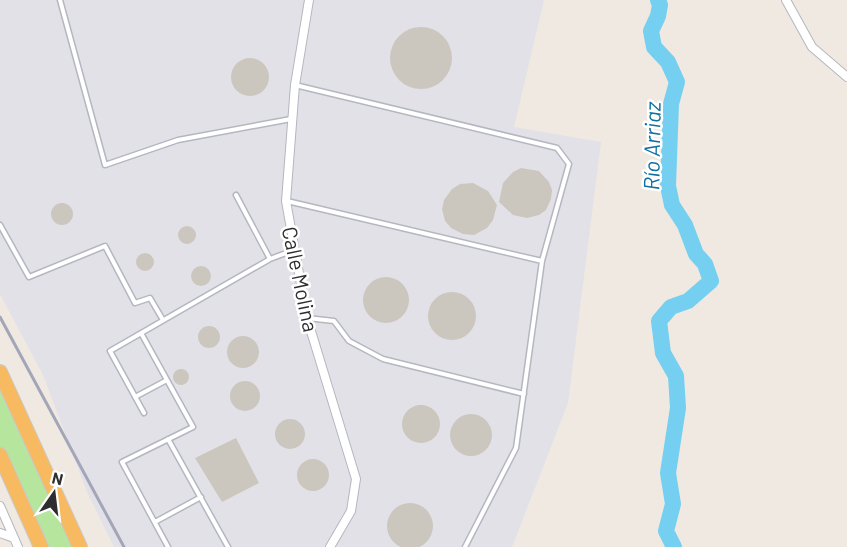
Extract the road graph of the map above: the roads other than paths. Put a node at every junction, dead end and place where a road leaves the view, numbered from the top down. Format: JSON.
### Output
{"nodes":[{"id":1,"x":60,"y":0,"type":"edge"},
{"id":2,"x":309,"y":0,"type":"edge"},
{"id":3,"x":786,"y":0,"type":"edge"},
{"id":4,"x":847,"y":77,"type":"edge"},
{"id":5,"x":295,"y":85,"type":"junction"},
{"id":6,"x":292,"y":119,"type":"junction"},
{"id":7,"x":236,"y":195,"type":"dead end"},
{"id":8,"x":286,"y":201,"type":"junction"},
{"id":9,"x":0,"y":225,"type":"edge"},
{"id":10,"x":295,"y":250,"type":"junction"},
{"id":11,"x":270,"y":259,"type":"junction"},
{"id":12,"x":542,"y":261,"type":"junction"},
{"id":13,"x":307,"y":318,"type":"junction"},
{"id":14,"x":163,"y":320,"type":"junction"},
{"id":15,"x":141,"y":333,"type":"junction"},
{"id":16,"x":0,"y":372,"type":"edge"},
{"id":17,"x":167,"y":380,"type":"junction"},
{"id":18,"x":524,"y":394,"type":"junction"},
{"id":19,"x":135,"y":397,"type":"junction"},
{"id":20,"x":144,"y":413,"type":"dead end"},
{"id":21,"x":168,"y":439,"type":"junction"},
{"id":22,"x":0,"y":455,"type":"edge"},
{"id":23,"x":201,"y":497,"type":"junction"},
{"id":24,"x":0,"y":506,"type":"edge"},
{"id":25,"x":155,"y":522,"type":"junction"},
{"id":26,"x":0,"y":533,"type":"edge"},
{"id":27,"x":14,"y":538,"type":"junction"},
{"id":28,"x":18,"y":547,"type":"edge"},
{"id":29,"x":41,"y":547,"type":"edge"},
{"id":30,"x":80,"y":547,"type":"edge"},
{"id":31,"x":168,"y":547,"type":"edge"},
{"id":32,"x":228,"y":547,"type":"edge"},
{"id":33,"x":330,"y":547,"type":"edge"},
{"id":34,"x":465,"y":547,"type":"edge"}],
"edges":[{"from":1,"to":6,"type":"lane"},
{"from":2,"to":5,"type":"street","name":"Calle Molina"},
{"from":3,"to":4,"type":"street"},
{"from":5,"to":6,"type":"street","name":"Calle Molina"},
{"from":5,"to":12,"type":"lane"},
{"from":6,"to":8,"type":"street","name":"Calle Molina"},
{"from":7,"to":11,"type":"lane"},
{"from":8,"to":10,"type":"street","name":"Calle Molina"},
{"from":8,"to":12,"type":"lane"},
{"from":9,"to":14,"type":"lane"},
{"from":10,"to":11,"type":"lane"},
{"from":10,"to":13,"type":"street","name":"Calle Molina"},
{"from":11,"to":14,"type":"lane"},
{"from":12,"to":18,"type":"lane"},
{"from":13,"to":18,"type":"lane"},
{"from":13,"to":33,"type":"street","name":"Calle Molina"},
{"from":14,"to":15,"type":"lane"},
{"from":15,"to":17,"type":"lane"},
{"from":15,"to":19,"type":"lane"},
{"from":16,"to":30,"type":"highway"},
{"from":17,"to":19,"type":"lane"},
{"from":17,"to":21,"type":"lane"},
{"from":18,"to":34,"type":"lane"},
{"from":19,"to":20,"type":"lane"},
{"from":21,"to":23,"type":"lane"},
{"from":21,"to":25,"type":"lane"},
{"from":22,"to":29,"type":"highway"},
{"from":23,"to":25,"type":"lane"},
{"from":23,"to":32,"type":"lane"},
{"from":24,"to":27,"type":"street"},
{"from":25,"to":31,"type":"lane"},
{"from":26,"to":27,"type":"street"},
{"from":27,"to":28,"type":"street"}]}
